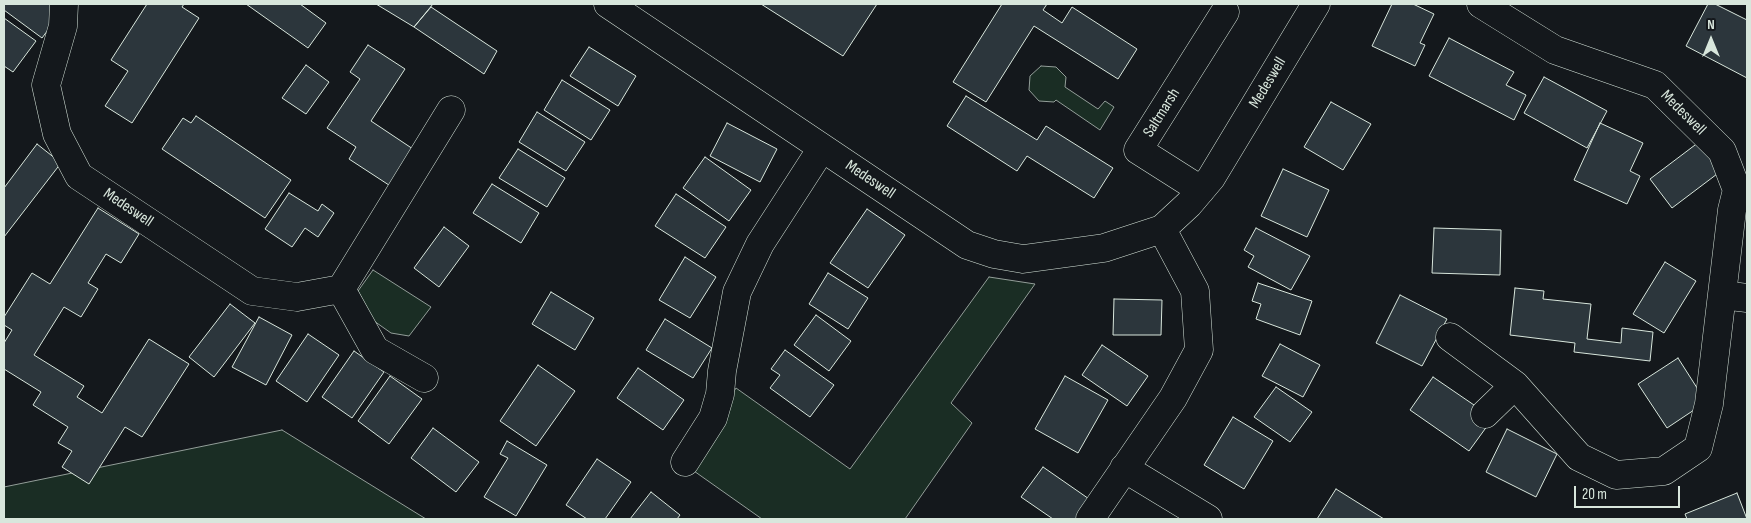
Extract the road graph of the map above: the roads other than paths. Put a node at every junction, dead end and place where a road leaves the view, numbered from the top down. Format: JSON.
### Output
{"nodes":[{"id":1,"x":64,"y":4,"type":"edge"},
{"id":2,"x":608,"y":4,"type":"edge"},
{"id":3,"x":1316,"y":4,"type":"edge"},
{"id":4,"x":1481,"y":4,"type":"edge"},
{"id":5,"x":1225,"y":12,"type":"dead end"},
{"id":6,"x":451,"y":110,"type":"dead end"},
{"id":7,"x":822,"y":148,"type":"junction"},
{"id":8,"x":1201,"y":190,"type":"junction"},
{"id":9,"x":1162,"y":229,"type":"junction"},
{"id":10,"x":341,"y":289,"type":"junction"},
{"id":11,"x":1735,"y":296,"type":"edge"},
{"id":12,"x":1450,"y":337,"type":"dead end"},
{"id":13,"x":424,"y":378,"type":"dead end"},
{"id":14,"x":1515,"y":385,"type":"junction"},
{"id":15,"x":1485,"y":414,"type":"dead end"},
{"id":16,"x":685,"y":462,"type":"dead end"},
{"id":17,"x":1124,"y":468,"type":"junction"},
{"id":18,"x":1090,"y":519,"type":"edge"},
{"id":19,"x":1208,"y":519,"type":"edge"}],
"edges":[{"from":1,"to":10,"type":"street","name":"Medeswell"},
{"from":2,"to":7,"type":"street","name":"Medeswell"},
{"from":3,"to":8,"type":"street","name":"Medeswell"},
{"from":4,"to":11,"type":"street","name":"Medeswell"},
{"from":5,"to":8,"type":"street","name":"Saltmarsh"},
{"from":6,"to":10,"type":"street"},
{"from":7,"to":9,"type":"street","name":"Medeswell"},
{"from":7,"to":16,"type":"street"},
{"from":8,"to":9,"type":"street","name":"Medeswell"},
{"from":9,"to":17,"type":"street"},
{"from":10,"to":13,"type":"street"},
{"from":11,"to":14,"type":"street","name":"Medeswell"},
{"from":12,"to":14,"type":"street","name":"Medeswell"},
{"from":14,"to":15,"type":"street"},
{"from":17,"to":18,"type":"street"},
{"from":17,"to":19,"type":"street"}]}
